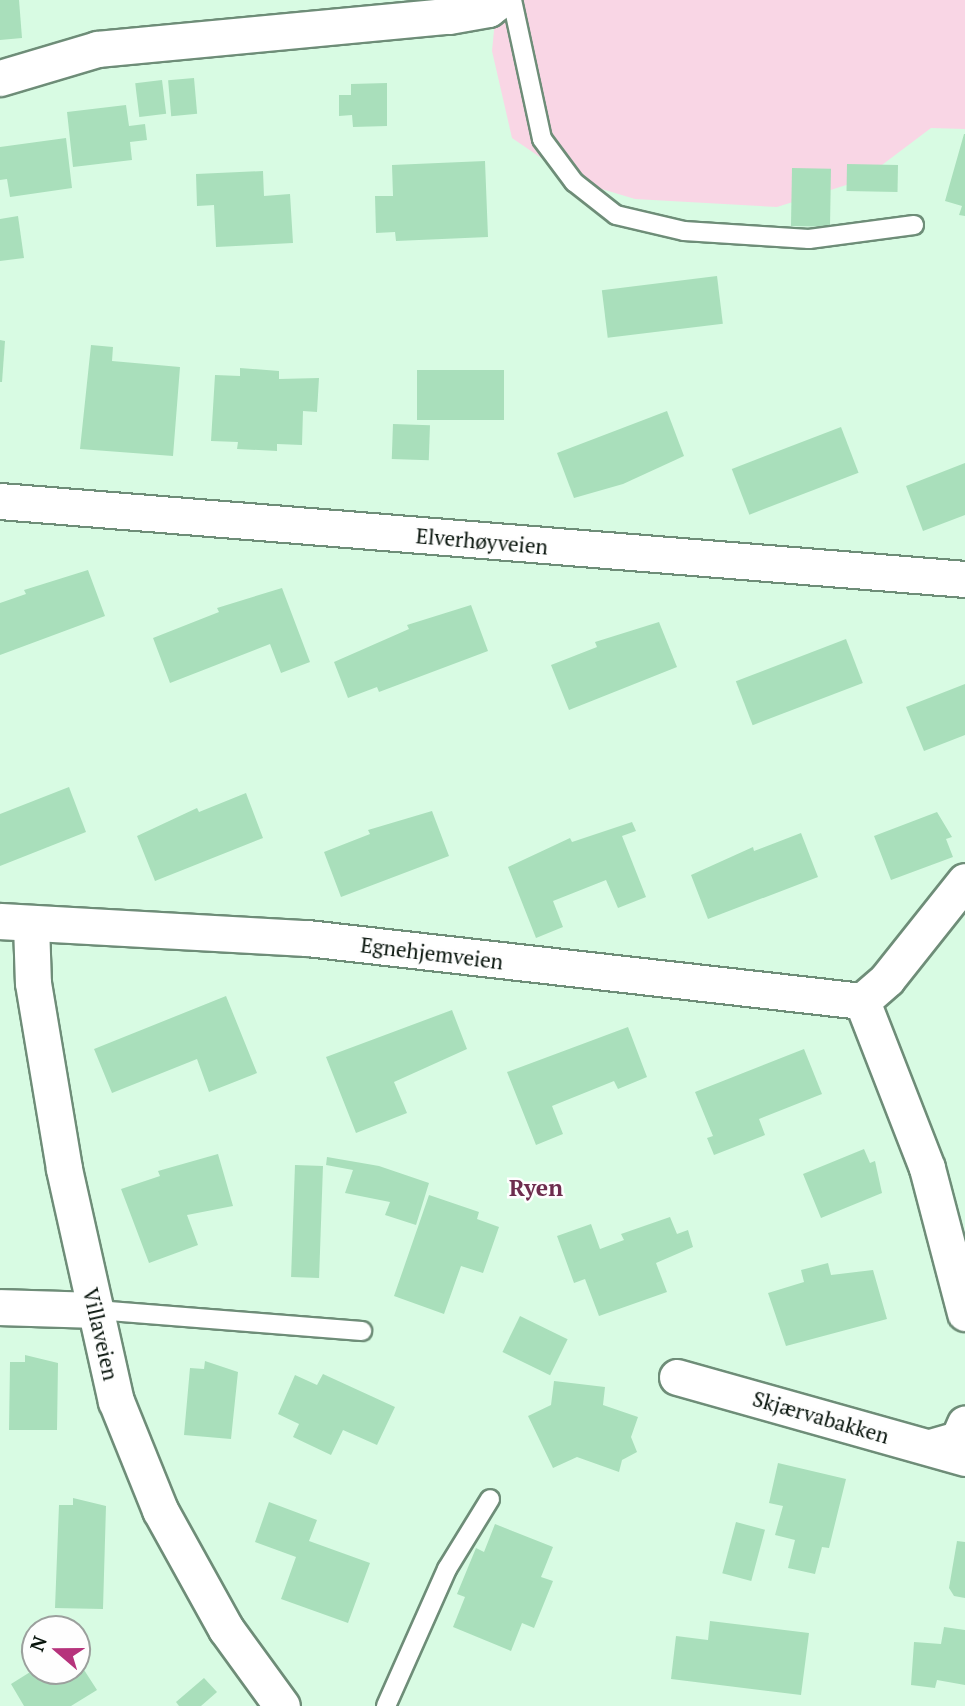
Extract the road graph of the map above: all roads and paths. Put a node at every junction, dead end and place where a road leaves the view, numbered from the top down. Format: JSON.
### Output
{"nodes":[{"id":1,"x":500,"y":0,"type":"edge"},
{"id":2,"x":512,"y":0,"type":"edge"},
{"id":3,"x":0,"y":78,"type":"edge"},
{"id":4,"x":914,"y":225,"type":"dead end"},
{"id":5,"x":0,"y":501,"type":"edge"},
{"id":6,"x":965,"y":579,"type":"edge"},
{"id":7,"x":965,"y":881,"type":"edge"},
{"id":8,"x":16,"y":923,"type":"edge"},
{"id":9,"x":862,"y":1001,"type":"junction"},
{"id":10,"x":0,"y":1307,"type":"edge"},
{"id":11,"x":96,"y":1310,"type":"junction"},
{"id":12,"x":965,"y":1314,"type":"edge"},
{"id":13,"x":362,"y":1331,"type":"dead end"},
{"id":14,"x":677,"y":1377,"type":"dead end"},
{"id":15,"x":965,"y":1423,"type":"edge"},
{"id":16,"x":930,"y":1447,"type":"junction"},
{"id":17,"x":965,"y":1458,"type":"edge"},
{"id":18,"x":490,"y":1499,"type":"dead end"},
{"id":19,"x":282,"y":1706,"type":"edge"},
{"id":20,"x":386,"y":1706,"type":"edge"}],
"edges":[{"from":1,"to":3,"type":"street"},
{"from":2,"to":4,"type":"lane"},
{"from":5,"to":6,"type":"street","name":"Elverhøyveien"},
{"from":7,"to":9,"type":"street"},
{"from":8,"to":9,"type":"street","name":"Egnehjemveien"},
{"from":8,"to":11,"type":"street","name":"Villaveien"},
{"from":9,"to":12,"type":"street"},
{"from":10,"to":11,"type":"street"},
{"from":11,"to":13,"type":"lane"},
{"from":11,"to":19,"type":"street","name":"Villaveien"},
{"from":14,"to":16,"type":"street","name":"Skjærvabakken"},
{"from":15,"to":16,"type":"street"},
{"from":16,"to":17,"type":"street","name":"Skjærvabakken"},
{"from":18,"to":20,"type":"lane"}]}
